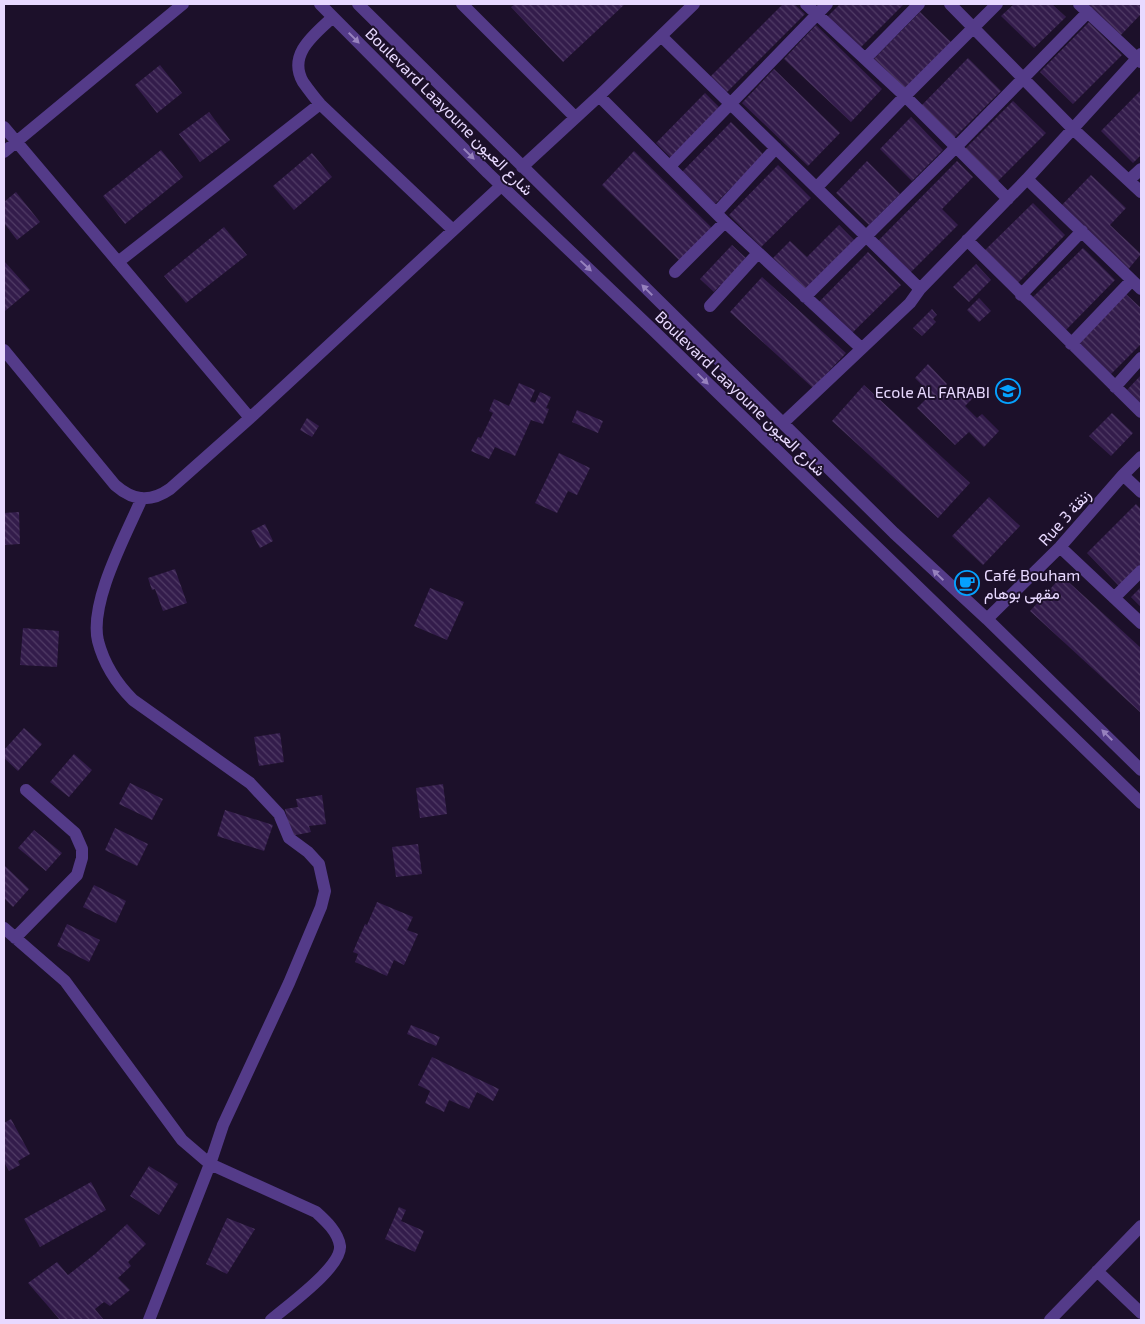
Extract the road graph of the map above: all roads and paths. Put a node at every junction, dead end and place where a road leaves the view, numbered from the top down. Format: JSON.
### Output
{"nodes":[{"id":1,"x":183,"y":4,"type":"edge"},
{"id":2,"x":320,"y":4,"type":"edge"},
{"id":3,"x":358,"y":4,"type":"edge"},
{"id":4,"x":462,"y":4,"type":"edge"},
{"id":5,"x":694,"y":4,"type":"edge"},
{"id":6,"x":806,"y":4,"type":"edge"},
{"id":7,"x":827,"y":4,"type":"edge"},
{"id":8,"x":919,"y":4,"type":"edge"},
{"id":9,"x":950,"y":4,"type":"edge"},
{"id":10,"x":997,"y":4,"type":"edge"},
{"id":11,"x":1084,"y":8,"type":"edge"},
{"id":12,"x":817,"y":14,"type":"junction"},
{"id":13,"x":333,"y":17,"type":"junction"},
{"id":14,"x":974,"y":28,"type":"junction"},
{"id":15,"x":661,"y":36,"type":"junction"},
{"id":16,"x":865,"y":58,"type":"junction"},
{"id":17,"x":1140,"y":58,"type":"edge"},
{"id":18,"x":1023,"y":79,"type":"junction"},
{"id":19,"x":599,"y":96,"type":"junction"},
{"id":20,"x":905,"y":96,"type":"junction"},
{"id":21,"x":320,"y":104,"type":"junction"},
{"id":22,"x":731,"y":104,"type":"junction"},
{"id":23,"x":575,"y":117,"type":"junction"},
{"id":24,"x":4,"y":127,"type":"edge"},
{"id":25,"x":1072,"y":128,"type":"junction"},
{"id":26,"x":16,"y":142,"type":"junction"},
{"id":27,"x":957,"y":146,"type":"junction"},
{"id":28,"x":776,"y":148,"type":"junction"},
{"id":29,"x":4,"y":152,"type":"edge"},
{"id":30,"x":671,"y":165,"type":"junction"},
{"id":31,"x":522,"y":167,"type":"junction"},
{"id":32,"x":1141,"y":169,"type":"edge"},
{"id":33,"x":1027,"y":179,"type":"junction"},
{"id":34,"x":1129,"y":180,"type":"junction"},
{"id":35,"x":501,"y":186,"type":"junction"},
{"id":36,"x":817,"y":187,"type":"junction"},
{"id":37,"x":1141,"y":192,"type":"edge"},
{"id":38,"x":1008,"y":198,"type":"junction"},
{"id":39,"x":717,"y":212,"type":"junction"},
{"id":40,"x":725,"y":222,"type":"junction"},
{"id":41,"x":453,"y":230,"type":"junction"},
{"id":42,"x":1082,"y":231,"type":"junction"},
{"id":43,"x":866,"y":236,"type":"junction"},
{"id":44,"x":967,"y":240,"type":"junction"},
{"id":45,"x":758,"y":253,"type":"junction"},
{"id":46,"x":118,"y":262,"type":"junction"},
{"id":47,"x":675,"y":272,"type":"dead end"},
{"id":48,"x":1132,"y":280,"type":"junction"},
{"id":49,"x":920,"y":289,"type":"junction"},
{"id":50,"x":1141,"y":289,"type":"edge"},
{"id":51,"x":1021,"y":295,"type":"junction"},
{"id":52,"x":805,"y":297,"type":"junction"},
{"id":53,"x":710,"y":306,"type":"dead end"},
{"id":54,"x":1071,"y":344,"type":"junction"},
{"id":55,"x":862,"y":348,"type":"junction"},
{"id":56,"x":4,"y":350,"type":"edge"},
{"id":57,"x":1141,"y":358,"type":"edge"},
{"id":58,"x":1115,"y":387,"type":"junction"},
{"id":59,"x":1141,"y":412,"type":"edge"},
{"id":60,"x":250,"y":418,"type":"junction"},
{"id":61,"x":783,"y":423,"type":"junction"},
{"id":62,"x":1141,"y":457,"type":"edge"},
{"id":63,"x":1124,"y":475,"type":"junction"},
{"id":64,"x":1141,"y":492,"type":"edge"},
{"id":65,"x":142,"y":498,"type":"junction"},
{"id":66,"x":1060,"y":547,"type":"junction"},
{"id":67,"x":1141,"y":570,"type":"edge"},
{"id":68,"x":1114,"y":598,"type":"junction"},
{"id":69,"x":986,"y":619,"type":"junction"},
{"id":70,"x":1141,"y":623,"type":"edge"},
{"id":71,"x":1141,"y":770,"type":"edge"},
{"id":72,"x":26,"y":790,"type":"dead end"},
{"id":73,"x":1141,"y":803,"type":"edge"},
{"id":74,"x":4,"y":928,"type":"edge"},
{"id":75,"x":15,"y":938,"type":"junction"},
{"id":76,"x":210,"y":1164,"type":"junction"},
{"id":77,"x":1141,"y":1226,"type":"edge"},
{"id":78,"x":1097,"y":1270,"type":"junction"},
{"id":79,"x":1141,"y":1313,"type":"edge"},
{"id":80,"x":149,"y":1320,"type":"edge"},
{"id":81,"x":271,"y":1320,"type":"edge"},
{"id":82,"x":1050,"y":1320,"type":"edge"}],
"edges":[{"from":1,"to":26,"type":"street"},
{"from":2,"to":13,"type":"street","name":"Boulevard Laayoune شارع العيون"},
{"from":3,"to":31,"type":"street","name":"Boulevard Laayoune شارع العيون"},
{"from":4,"to":23,"type":"street"},
{"from":5,"to":15,"type":"street"},
{"from":6,"to":12,"type":"street"},
{"from":7,"to":12,"type":"street"},
{"from":8,"to":16,"type":"street"},
{"from":9,"to":14,"type":"street"},
{"from":10,"to":14,"type":"street"},
{"from":11,"to":17,"type":"street"},
{"from":11,"to":18,"type":"street"},
{"from":12,"to":16,"type":"street"},
{"from":12,"to":22,"type":"street"},
{"from":13,"to":21,"type":"street"},
{"from":13,"to":35,"type":"street","name":"Boulevard Laayoune شارع العيون","one_way":true},
{"from":14,"to":18,"type":"street"},
{"from":14,"to":20,"type":"street"},
{"from":15,"to":19,"type":"street"},
{"from":15,"to":22,"type":"street"},
{"from":16,"to":20,"type":"street"},
{"from":17,"to":25,"type":"street"},
{"from":18,"to":25,"type":"street"},
{"from":18,"to":27,"type":"street"},
{"from":19,"to":23,"type":"street"},
{"from":19,"to":30,"type":"street"},
{"from":20,"to":27,"type":"street"},
{"from":20,"to":36,"type":"street"},
{"from":21,"to":41,"type":"street"},
{"from":21,"to":46,"type":"street"},
{"from":22,"to":28,"type":"street"},
{"from":22,"to":30,"type":"street"},
{"from":23,"to":31,"type":"street"},
{"from":24,"to":26,"type":"street"},
{"from":25,"to":33,"type":"street"},
{"from":25,"to":34,"type":"street"},
{"from":26,"to":29,"type":"street"},
{"from":26,"to":46,"type":"street"},
{"from":27,"to":38,"type":"street"},
{"from":27,"to":43,"type":"street"},
{"from":28,"to":36,"type":"street"},
{"from":28,"to":39,"type":"street"},
{"from":30,"to":39,"type":"street"},
{"from":61,"to":31,"type":"street","name":"Boulevard Laayoune شارع العيون","one_way":true},
{"from":32,"to":34,"type":"street"},
{"from":33,"to":38,"type":"street"},
{"from":33,"to":42,"type":"street"},
{"from":34,"to":37,"type":"street"},
{"from":35,"to":41,"type":"street"},
{"from":35,"to":73,"type":"street","name":"Boulevard Laayoune شارع العيون","one_way":true},
{"from":36,"to":43,"type":"street"},
{"from":38,"to":44,"type":"street"},
{"from":39,"to":40,"type":"street"},
{"from":40,"to":45,"type":"street"},
{"from":40,"to":47,"type":"street"},
{"from":41,"to":60,"type":"street"},
{"from":42,"to":48,"type":"street"},
{"from":42,"to":51,"type":"street"},
{"from":43,"to":49,"type":"street"},
{"from":43,"to":52,"type":"street"},
{"from":44,"to":49,"type":"street"},
{"from":44,"to":51,"type":"street"},
{"from":45,"to":52,"type":"street"},
{"from":45,"to":53,"type":"street"},
{"from":46,"to":60,"type":"street"},
{"from":48,"to":50,"type":"street"},
{"from":48,"to":54,"type":"street"},
{"from":49,"to":55,"type":"street"},
{"from":51,"to":54,"type":"street"},
{"from":52,"to":55,"type":"street"},
{"from":54,"to":58,"type":"street"},
{"from":55,"to":61,"type":"street"},
{"from":56,"to":65,"type":"street"},
{"from":57,"to":58,"type":"street"},
{"from":58,"to":59,"type":"street"},
{"from":60,"to":65,"type":"street"},
{"from":69,"to":61,"type":"street","name":"Boulevard Laayoune شارع العيون","one_way":true},
{"from":62,"to":63,"type":"street","name":"Rue 3 زنقة"},
{"from":63,"to":64,"type":"street"},
{"from":63,"to":66,"type":"street","name":"Rue 3 زنقة"},
{"from":65,"to":76,"type":"street"},
{"from":66,"to":68,"type":"street"},
{"from":66,"to":69,"type":"street","name":"Rue 3 زنقة"},
{"from":67,"to":68,"type":"street"},
{"from":68,"to":70,"type":"street"},
{"from":71,"to":69,"type":"street","name":"Boulevard Laayoune شارع العيون","one_way":true},
{"from":72,"to":75,"type":"street"},
{"from":74,"to":75,"type":"street"},
{"from":75,"to":76,"type":"street"},
{"from":76,"to":80,"type":"street"},
{"from":76,"to":81,"type":"street"},
{"from":77,"to":78,"type":"street"},
{"from":78,"to":79,"type":"street"},
{"from":78,"to":82,"type":"street"}]}
